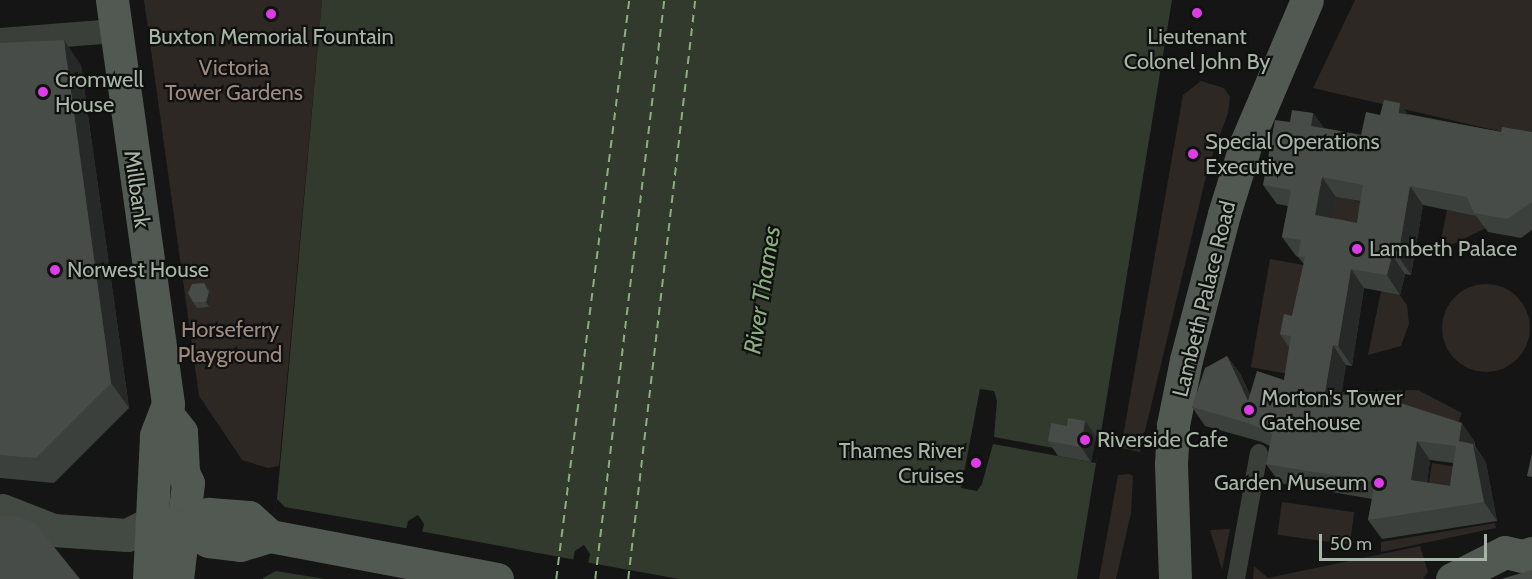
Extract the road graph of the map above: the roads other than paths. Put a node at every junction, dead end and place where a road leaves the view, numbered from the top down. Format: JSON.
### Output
{"nodes":[{"id":1,"x":1307,"y":0,"type":"edge"},
{"id":2,"x":113,"y":16,"type":"edge"},
{"id":3,"x":0,"y":40,"type":"edge"},
{"id":4,"x":167,"y":414,"type":"junction"},
{"id":5,"x":1258,"y":453,"type":"dead end"},
{"id":6,"x":1,"y":510,"type":"edge"},
{"id":7,"x":149,"y":524,"type":"junction"},
{"id":8,"x":185,"y":526,"type":"junction"},
{"id":9,"x":1523,"y":563,"type":"edge"},
{"id":10,"x":1174,"y":578,"type":"edge"},
{"id":11,"x":149,"y":579,"type":"edge"},
{"id":12,"x":177,"y":579,"type":"edge"},
{"id":13,"x":496,"y":579,"type":"edge"},
{"id":14,"x":1236,"y":579,"type":"edge"},
{"id":15,"x":1452,"y":579,"type":"edge"}],
"edges":[{"from":1,"to":10,"type":"main road","name":"Lambeth Palace Road"},
{"from":2,"to":3,"type":"street"},
{"from":2,"to":4,"type":"main road","name":"Millbank"},
{"from":4,"to":7,"type":"main road","name":"Millbank"},
{"from":4,"to":8,"type":"main road","name":"Millbank"},
{"from":5,"to":14,"type":"street"},
{"from":6,"to":7,"type":"main road"},
{"from":7,"to":8,"type":"main road"},
{"from":7,"to":11,"type":"main road","name":"Millbank"},
{"from":8,"to":12,"type":"main road","name":"Millbank"},
{"from":8,"to":13,"type":"main road"},
{"from":9,"to":15,"type":"main road"}]}
